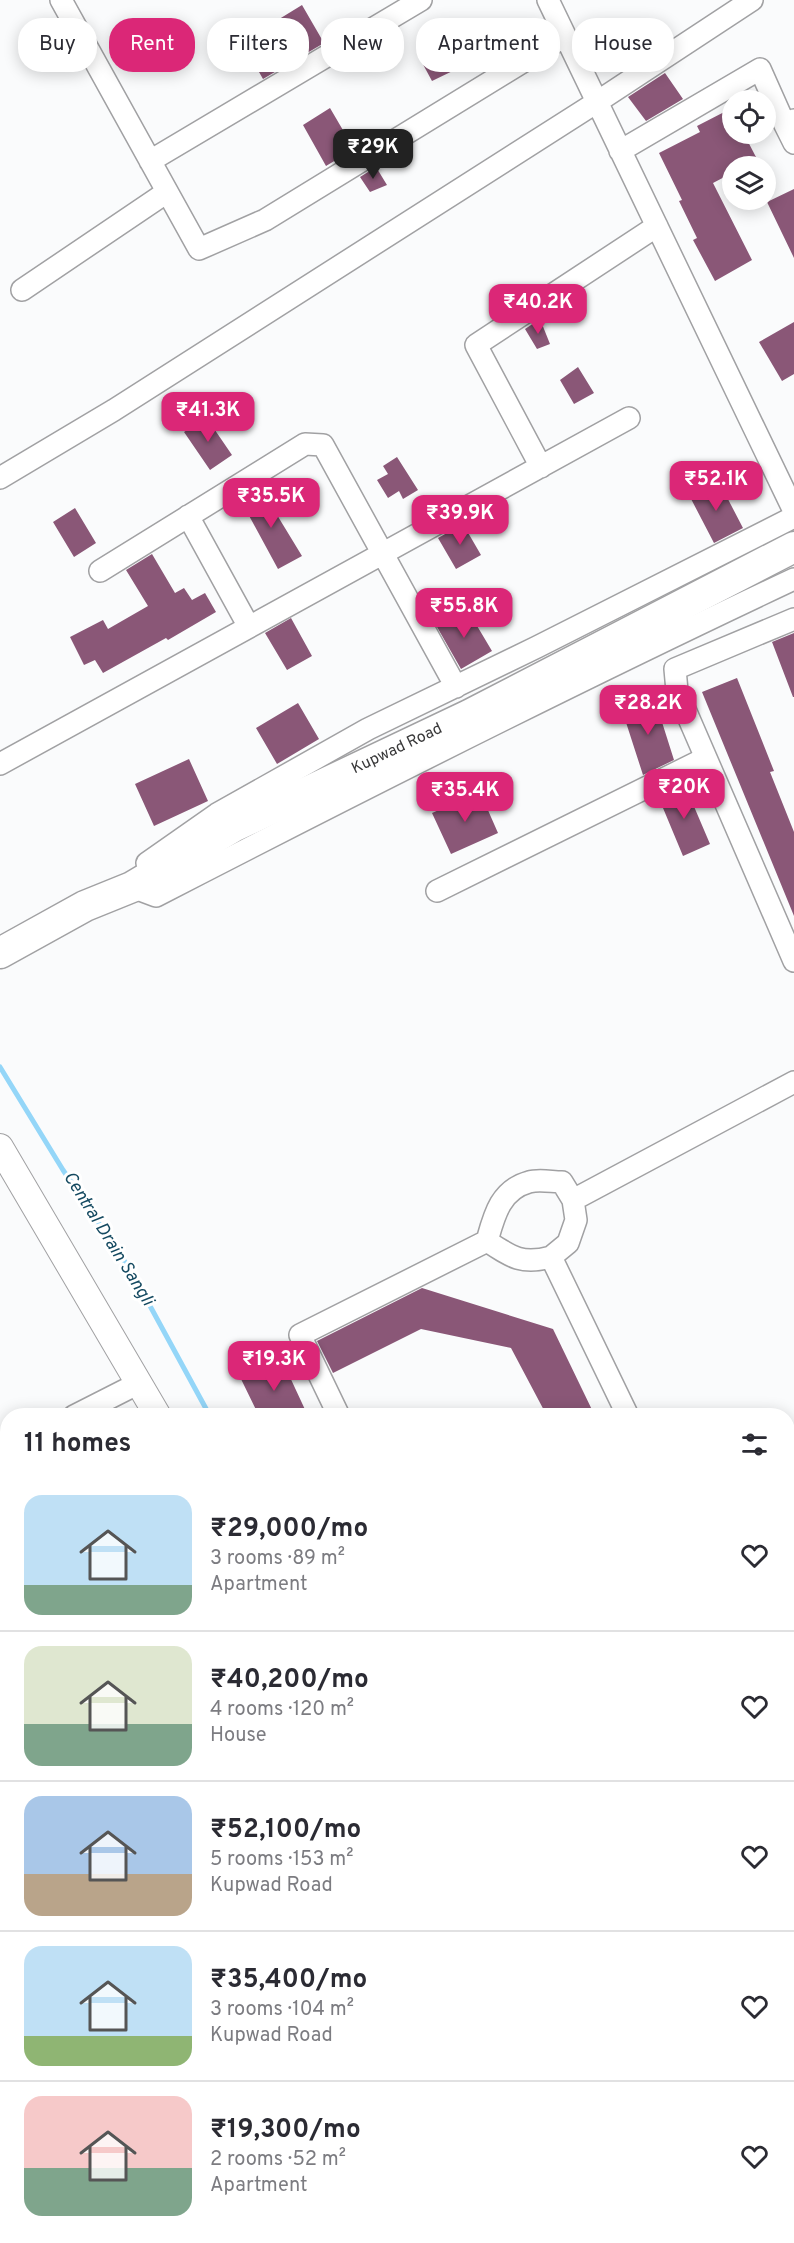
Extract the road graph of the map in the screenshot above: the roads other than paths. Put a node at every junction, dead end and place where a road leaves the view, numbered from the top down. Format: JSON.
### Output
{"nodes":[{"id":1,"x":61,"y":0,"type":"edge"},
{"id":2,"x":421,"y":0,"type":"edge"},
{"id":3,"x":548,"y":0,"type":"edge"},
{"id":4,"x":752,"y":0,"type":"edge"},
{"id":5,"x":565,"y":36,"type":"junction"},
{"id":6,"x":597,"y":102,"type":"junction"},
{"id":7,"x":791,"y":129,"type":"edge"},
{"id":8,"x":620,"y":151,"type":"junction"},
{"id":9,"x":150,"y":161,"type":"junction"},
{"id":10,"x":167,"y":192,"type":"junction"},
{"id":11,"x":657,"y":226,"type":"junction"},
{"id":12,"x":22,"y":290,"type":"dead end"},
{"id":13,"x":629,"y":418,"type":"dead end"},
{"id":14,"x":540,"y":466,"type":"junction"},
{"id":15,"x":0,"y":478,"type":"edge"},
{"id":16,"x":794,"y":511,"type":"edge"},
{"id":17,"x":188,"y":516,"type":"junction"},
{"id":18,"x":794,"y":517,"type":"edge"},
{"id":19,"x":794,"y":547,"type":"edge"},
{"id":20,"x":382,"y":554,"type":"junction"},
{"id":21,"x":100,"y":571,"type":"dead end"},
{"id":22,"x":794,"y":579,"type":"edge"},
{"id":23,"x":794,"y":619,"type":"edge"},
{"id":24,"x":249,"y":627,"type":"junction"},
{"id":25,"x":656,"y":644,"type":"junction"},
{"id":26,"x":675,"y":669,"type":"junction"},
{"id":27,"x":456,"y":687,"type":"junction"},
{"id":28,"x":706,"y":758,"type":"junction"},
{"id":29,"x":0,"y":764,"type":"edge"},
{"id":30,"x":132,"y":887,"type":"junction"},
{"id":31,"x":437,"y":891,"type":"dead end"},
{"id":32,"x":85,"y":906,"type":"junction"},
{"id":33,"x":0,"y":953,"type":"edge"},
{"id":34,"x":794,"y":961,"type":"edge"},
{"id":35,"x":794,"y":1082,"type":"edge"},
{"id":36,"x":0,"y":1147,"type":"edge"},
{"id":37,"x":573,"y":1200,"type":"junction"},
{"id":38,"x":487,"y":1240,"type":"junction"},
{"id":39,"x":551,"y":1257,"type":"junction"},
{"id":40,"x":139,"y":1383,"type":"junction"},
{"id":41,"x":90,"y":1408,"type":"edge"},
{"id":42,"x":153,"y":1408,"type":"edge"},
{"id":43,"x":335,"y":1408,"type":"edge"},
{"id":44,"x":624,"y":1408,"type":"edge"}],
"edges":[{"from":1,"to":9,"type":"street"},
{"from":2,"to":9,"type":"street"},
{"from":3,"to":5,"type":"street"},
{"from":4,"to":6,"type":"street"},
{"from":5,"to":6,"type":"street"},
{"from":5,"to":10,"type":"street"},
{"from":6,"to":8,"type":"street"},
{"from":6,"to":15,"type":"street"},
{"from":7,"to":8,"type":"street"},
{"from":8,"to":11,"type":"street"},
{"from":9,"to":10,"type":"street"},
{"from":10,"to":12,"type":"street"},
{"from":11,"to":14,"type":"street"},
{"from":11,"to":16,"type":"street"},
{"from":13,"to":14,"type":"street"},
{"from":14,"to":20,"type":"street"},
{"from":17,"to":20,"type":"street"},
{"from":17,"to":21,"type":"street"},
{"from":17,"to":24,"type":"street"},
{"from":18,"to":27,"type":"street"},
{"from":19,"to":30,"type":"main road","name":"Kupwad Road"},
{"from":20,"to":24,"type":"street"},
{"from":20,"to":27,"type":"street"},
{"from":22,"to":25,"type":"street"},
{"from":23,"to":26,"type":"street"},
{"from":24,"to":29,"type":"street"},
{"from":25,"to":26,"type":"street"},
{"from":25,"to":30,"type":"street"},
{"from":26,"to":28,"type":"street"},
{"from":27,"to":32,"type":"street"},
{"from":28,"to":31,"type":"street"},
{"from":28,"to":34,"type":"street"},
{"from":30,"to":32,"type":"main road","name":"Kupwad Road"},
{"from":32,"to":33,"type":"main road","name":"Kupwad Road"},
{"from":35,"to":37,"type":"street"},
{"from":36,"to":40,"type":"street"},
{"from":37,"to":38,"type":"street"},
{"from":37,"to":39,"type":"street"},
{"from":38,"to":39,"type":"street"},
{"from":38,"to":43,"type":"street"},
{"from":39,"to":44,"type":"street"},
{"from":40,"to":41,"type":"street"},
{"from":40,"to":42,"type":"street"}]}
